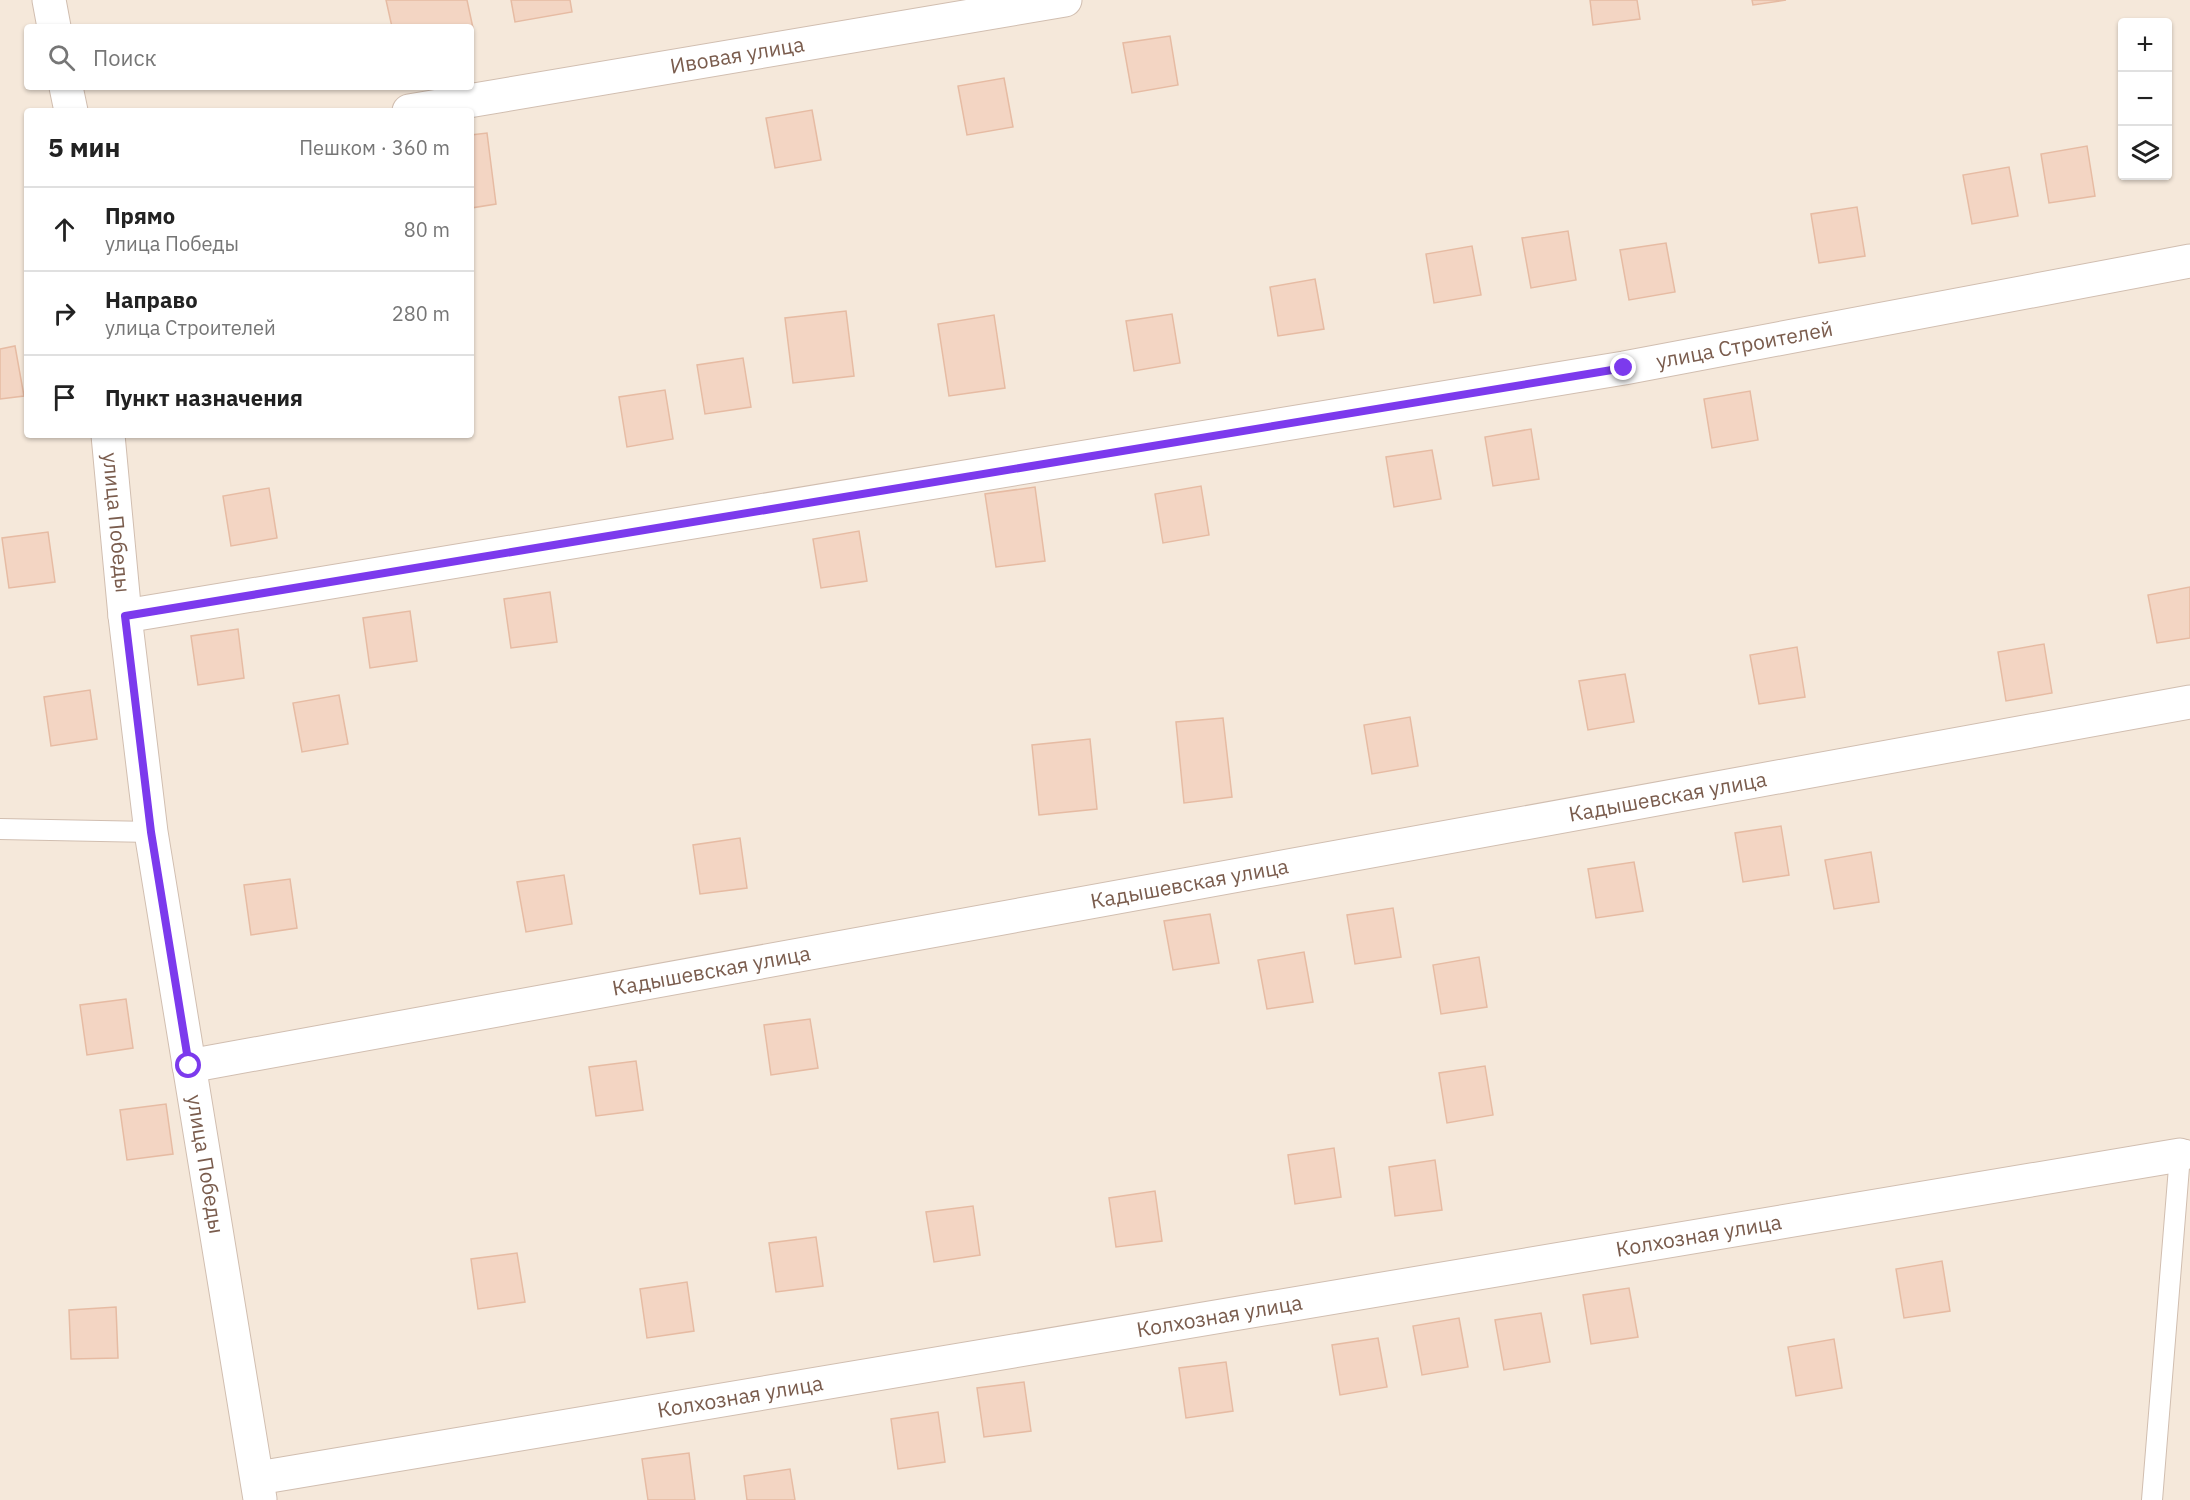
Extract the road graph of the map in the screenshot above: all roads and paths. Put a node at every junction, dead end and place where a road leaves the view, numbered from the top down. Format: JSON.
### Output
{"nodes":[{"id":1,"x":49,"y":0,"type":"edge"},
{"id":2,"x":1065,"y":0,"type":"edge"},
{"id":3,"x":53,"y":24,"type":"edge"},
{"id":4,"x":67,"y":90,"type":"edge"},
{"id":5,"x":70,"y":108,"type":"edge"},
{"id":6,"x":427,"y":108,"type":"edge"},
{"id":7,"x":2190,"y":261,"type":"edge"},
{"id":8,"x":108,"y":438,"type":"edge"},
{"id":9,"x":125,"y":616,"type":"junction"},
{"id":10,"x":2190,"y":702,"type":"edge"},
{"id":11,"x":0,"y":829,"type":"edge"},
{"id":12,"x":151,"y":832,"type":"junction"},
{"id":13,"x":189,"y":1066,"type":"junction"},
{"id":14,"x":2185,"y":1150,"type":"edge"},
{"id":15,"x":259,"y":1489,"type":"edge"},
{"id":16,"x":2152,"y":1500,"type":"edge"}],
"edges":[{"from":1,"to":3,"type":"street"},
{"from":2,"to":6,"type":"street","name":"Ивовая улица"},
{"from":4,"to":5,"type":"street"},
{"from":7,"to":9,"type":"street","name":"улица Строителей"},
{"from":8,"to":9,"type":"street","name":"улица Победы"},
{"from":9,"to":12,"type":"street","name":"улица Победы"},
{"from":10,"to":13,"type":"street","name":"Кадышевская улица"},
{"from":11,"to":12,"type":"lane"},
{"from":12,"to":13,"type":"street","name":"улица Победы"},
{"from":13,"to":15,"type":"street","name":"улица Победы"},
{"from":14,"to":15,"type":"street","name":"Колхозная улица"},
{"from":14,"to":16,"type":"lane"}]}
